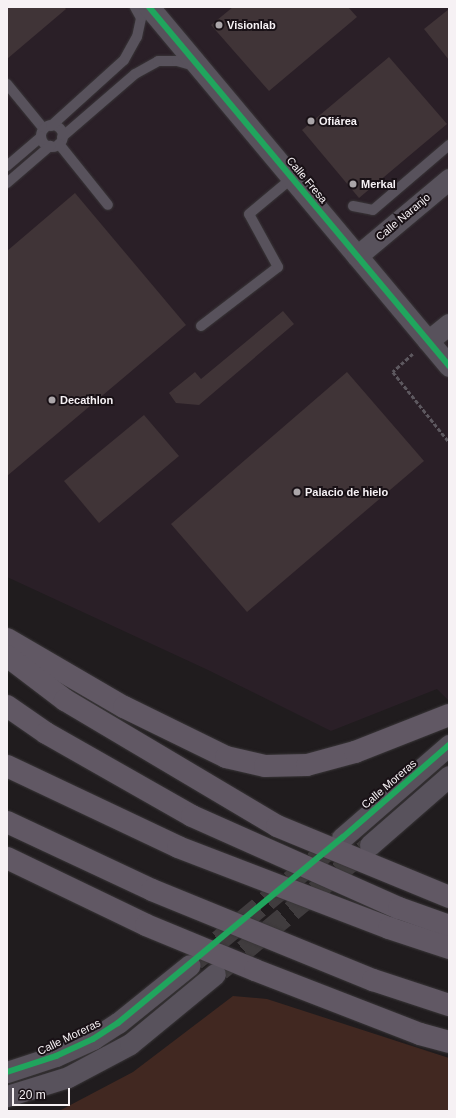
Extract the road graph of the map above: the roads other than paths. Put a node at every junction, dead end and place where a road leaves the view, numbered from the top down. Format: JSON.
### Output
{"nodes":[{"id":1,"x":135,"y":7,"type":"edge"},
{"id":2,"x":156,"y":9,"type":"edge"},
{"id":3,"x":200,"y":68,"type":"junction"},
{"id":4,"x":7,"y":84,"type":"edge"},
{"id":5,"x":45,"y":130,"type":"junction"},
{"id":6,"x":57,"y":143,"type":"junction"},
{"id":7,"x":449,"y":146,"type":"edge"},
{"id":8,"x":7,"y":166,"type":"edge"},
{"id":9,"x":292,"y":178,"type":"junction"},
{"id":10,"x":449,"y":178,"type":"edge"},
{"id":11,"x":7,"y":183,"type":"edge"},
{"id":12,"x":108,"y":205,"type":"dead end"},
{"id":13,"x":354,"y":206,"type":"dead end"},
{"id":14,"x":357,"y":256,"type":"junction"},
{"id":15,"x":449,"y":324,"type":"edge"},
{"id":16,"x":201,"y":326,"type":"dead end"},
{"id":17,"x":428,"y":341,"type":"junction"},
{"id":18,"x":449,"y":366,"type":"edge"},
{"id":19,"x":7,"y":639,"type":"edge"},
{"id":20,"x":7,"y":656,"type":"edge"},
{"id":21,"x":7,"y":706,"type":"edge"},
{"id":22,"x":449,"y":715,"type":"edge"},
{"id":23,"x":449,"y":745,"type":"edge"},
{"id":24,"x":7,"y":766,"type":"edge"},
{"id":25,"x":449,"y":776,"type":"edge"},
{"id":26,"x":7,"y":822,"type":"edge"},
{"id":27,"x":342,"y":838,"type":"tunnel mouth"},
{"id":28,"x":370,"y":845,"type":"tunnel mouth"},
{"id":29,"x":7,"y":858,"type":"edge"},
{"id":30,"x":449,"y":897,"type":"edge"},
{"id":31,"x":449,"y":926,"type":"edge"},
{"id":32,"x":449,"y":948,"type":"edge"},
{"id":33,"x":190,"y":965,"type":"tunnel mouth"},
{"id":34,"x":215,"y":974,"type":"tunnel mouth"},
{"id":35,"x":449,"y":1005,"type":"edge"},
{"id":36,"x":449,"y":1042,"type":"edge"},
{"id":37,"x":7,"y":1072,"type":"edge"},
{"id":38,"x":7,"y":1096,"type":"edge"}],
"edges":[{"from":1,"to":5,"type":"lane"},
{"from":2,"to":3,"type":"street","name":"Calle Fresa"},
{"from":3,"to":6,"type":"lane"},
{"from":3,"to":9,"type":"street","name":"Calle Fresa"},
{"from":4,"to":5,"type":"lane"},
{"from":5,"to":6,"type":"lane"},
{"from":5,"to":6,"type":"lane"},
{"from":5,"to":8,"type":"lane"},
{"from":6,"to":11,"type":"lane"},
{"from":6,"to":12,"type":"lane"},
{"from":7,"to":13,"type":"lane"},
{"from":9,"to":14,"type":"street","name":"Calle Fresa"},
{"from":9,"to":16,"type":"lane"},
{"from":10,"to":14,"type":"street","name":"Calle Naranjo"},
{"from":14,"to":17,"type":"street","name":"Calle Fresa"},
{"from":15,"to":17,"type":"street"},
{"from":17,"to":18,"type":"street","name":"Calle Fresa"},
{"from":19,"to":22,"type":"highway"},
{"from":20,"to":30,"type":"highway"},
{"from":21,"to":31,"type":"highway"},
{"from":23,"to":27,"type":"street","name":"Calle Moreras"},
{"from":24,"to":32,"type":"highway"},
{"from":25,"to":28,"type":"street"},
{"from":26,"to":35,"type":"highway"},
{"from":29,"to":36,"type":"highway"},
{"from":33,"to":37,"type":"street","name":"Calle Moreras"},
{"from":34,"to":38,"type":"street"}]}
